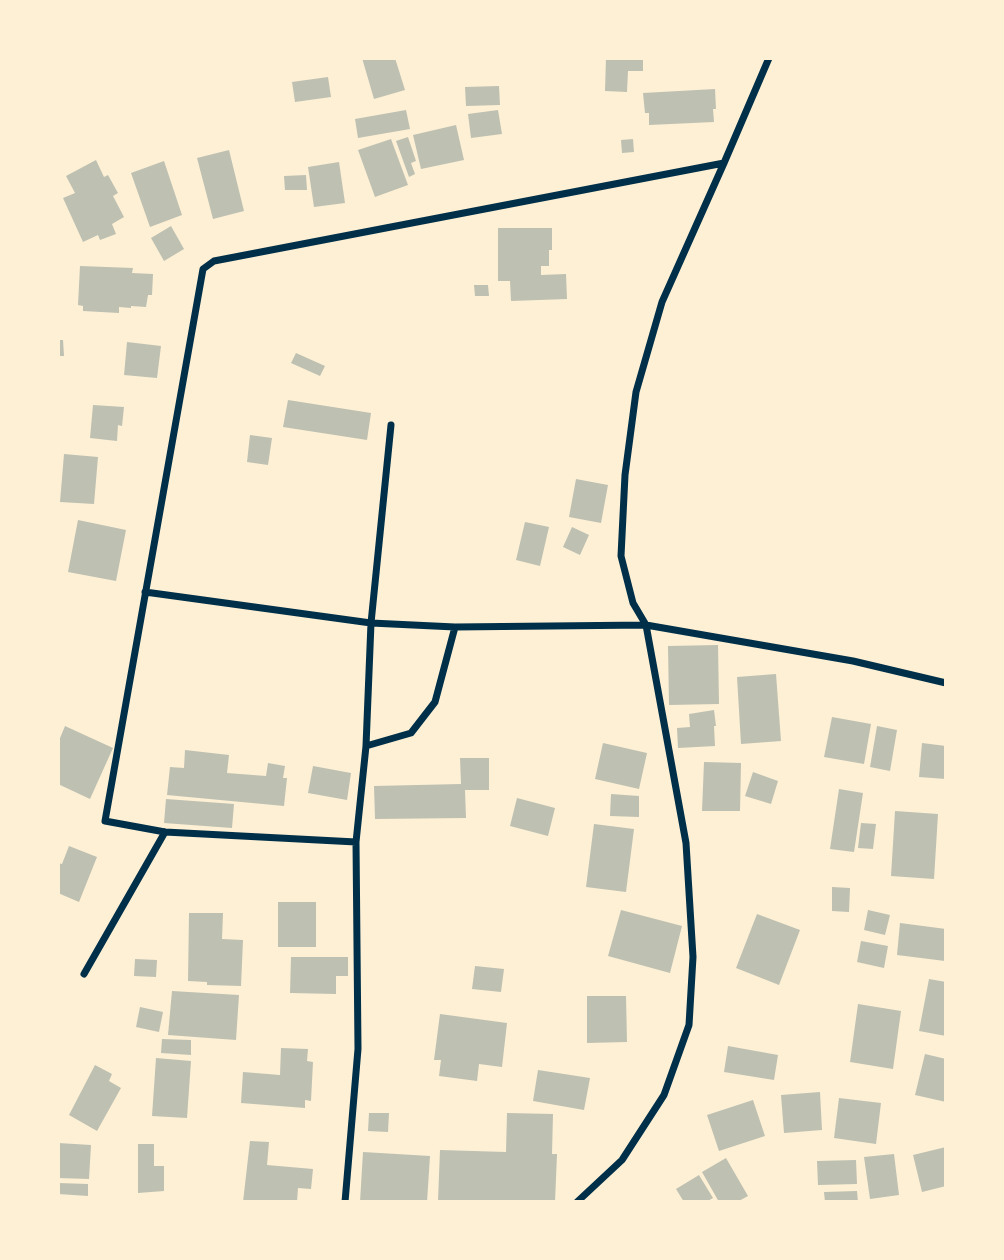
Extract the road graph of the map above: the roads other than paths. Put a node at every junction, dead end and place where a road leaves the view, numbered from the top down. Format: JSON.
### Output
{"nodes":[{"id":1,"x":769,"y":58,"type":"edge"},
{"id":2,"x":724,"y":163,"type":"junction"},
{"id":3,"x":391,"y":425,"type":"dead end"},
{"id":4,"x":145,"y":592,"type":"junction"},
{"id":5,"x":371,"y":623,"type":"junction"},
{"id":6,"x":646,"y":625,"type":"junction"},
{"id":7,"x":455,"y":627,"type":"junction"},
{"id":8,"x":946,"y":683,"type":"edge"},
{"id":9,"x":366,"y":746,"type":"junction"},
{"id":10,"x":165,"y":832,"type":"junction"},
{"id":11,"x":356,"y":842,"type":"junction"},
{"id":12,"x":84,"y":974,"type":"dead end"},
{"id":13,"x":345,"y":1202,"type":"edge"},
{"id":14,"x":577,"y":1202,"type":"edge"}],
"edges":[{"from":1,"to":2,"type":"street"},
{"from":2,"to":4,"type":"street"},
{"from":2,"to":6,"type":"street"},
{"from":3,"to":5,"type":"street"},
{"from":4,"to":5,"type":"street"},
{"from":4,"to":10,"type":"street"},
{"from":5,"to":7,"type":"street"},
{"from":5,"to":9,"type":"street"},
{"from":6,"to":7,"type":"street"},
{"from":6,"to":8,"type":"street"},
{"from":6,"to":14,"type":"street"},
{"from":7,"to":9,"type":"street"},
{"from":9,"to":11,"type":"street"},
{"from":10,"to":11,"type":"street"},
{"from":10,"to":12,"type":"street"},
{"from":11,"to":13,"type":"street"}]}
